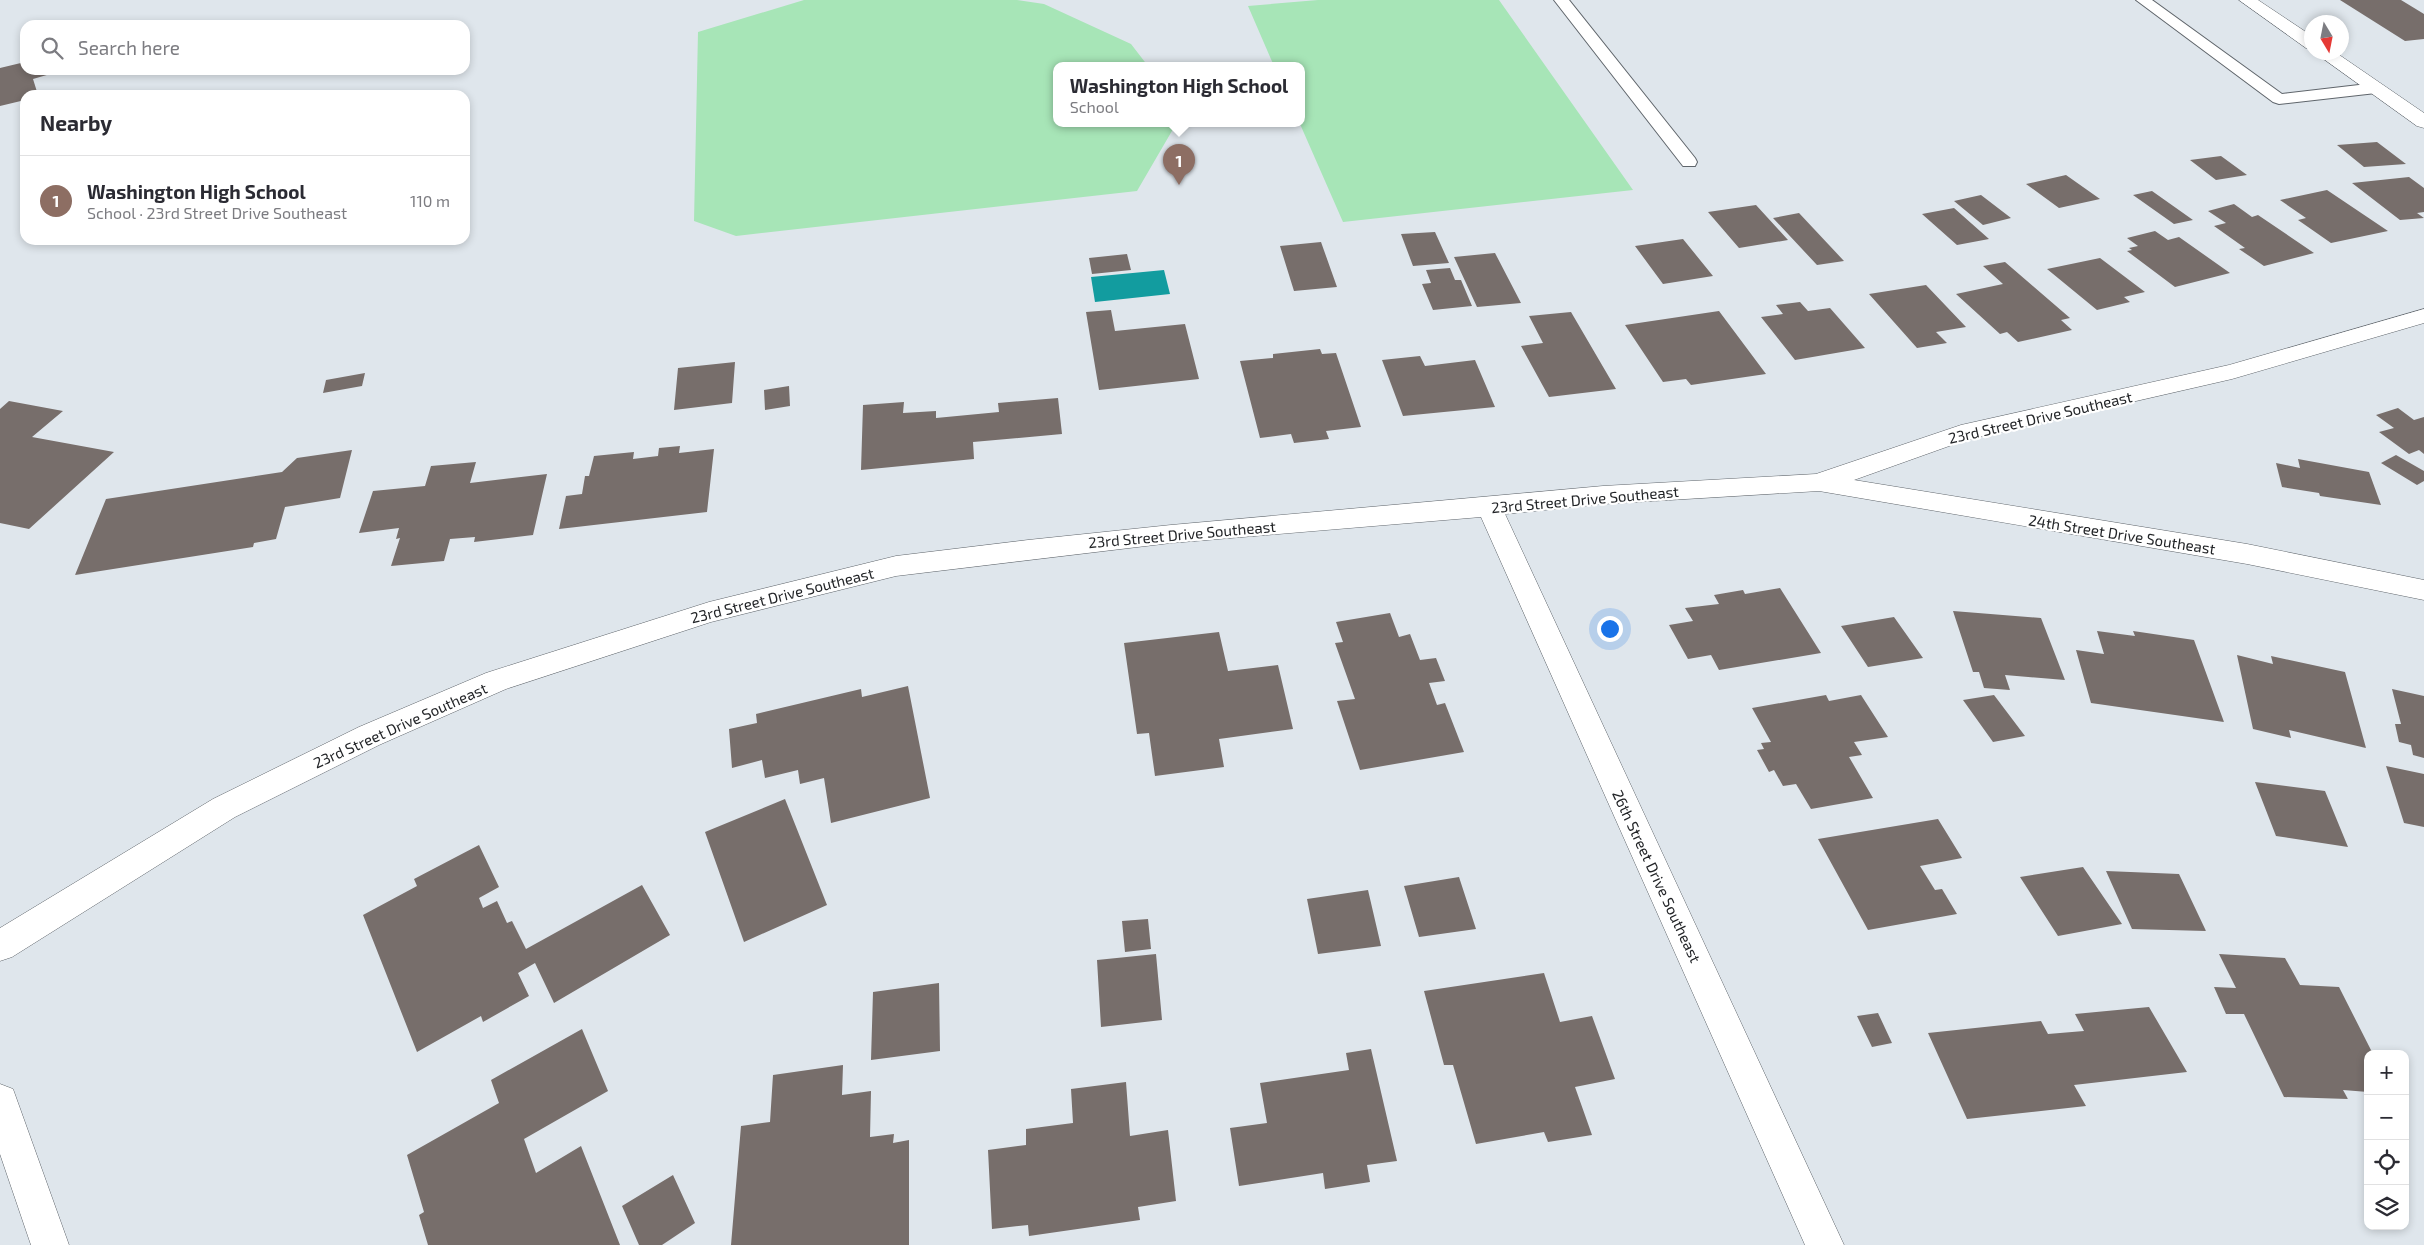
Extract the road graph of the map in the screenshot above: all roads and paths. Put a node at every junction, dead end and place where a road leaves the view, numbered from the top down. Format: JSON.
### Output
{"nodes":[{"id":1,"x":1561,"y":0,"type":"edge"},
{"id":2,"x":2143,"y":0,"type":"edge"},
{"id":3,"x":2247,"y":0,"type":"edge"},
{"id":4,"x":2304,"y":39,"type":"edge"},
{"id":5,"x":2336,"y":60,"type":"edge"},
{"id":6,"x":2376,"y":88,"type":"junction"},
{"id":7,"x":2424,"y":122,"type":"edge"},
{"id":8,"x":1689,"y":162,"type":"dead end"},
{"id":9,"x":2424,"y":316,"type":"edge"},
{"id":10,"x":1818,"y":483,"type":"junction"},
{"id":11,"x":1489,"y":507,"type":"junction"},
{"id":12,"x":2424,"y":590,"type":"edge"},
{"id":13,"x":0,"y":946,"type":"edge"},
{"id":14,"x":0,"y":1102,"type":"edge"},
{"id":15,"x":50,"y":1245,"type":"edge"},
{"id":16,"x":1825,"y":1245,"type":"edge"}],
"edges":[{"from":1,"to":8,"type":"lane"},
{"from":2,"to":6,"type":"lane"},
{"from":3,"to":4,"type":"street"},
{"from":5,"to":6,"type":"street"},
{"from":6,"to":7,"type":"street"},
{"from":9,"to":10,"type":"street","name":"23rd Street Drive Southeast"},
{"from":10,"to":11,"type":"street","name":"23rd Street Drive Southeast"},
{"from":10,"to":12,"type":"street","name":"24th Street Drive Southeast"},
{"from":11,"to":13,"type":"street","name":"23rd Street Drive Southeast"},
{"from":11,"to":16,"type":"street","name":"26th Street Drive Southeast"},
{"from":14,"to":15,"type":"street"}]}
